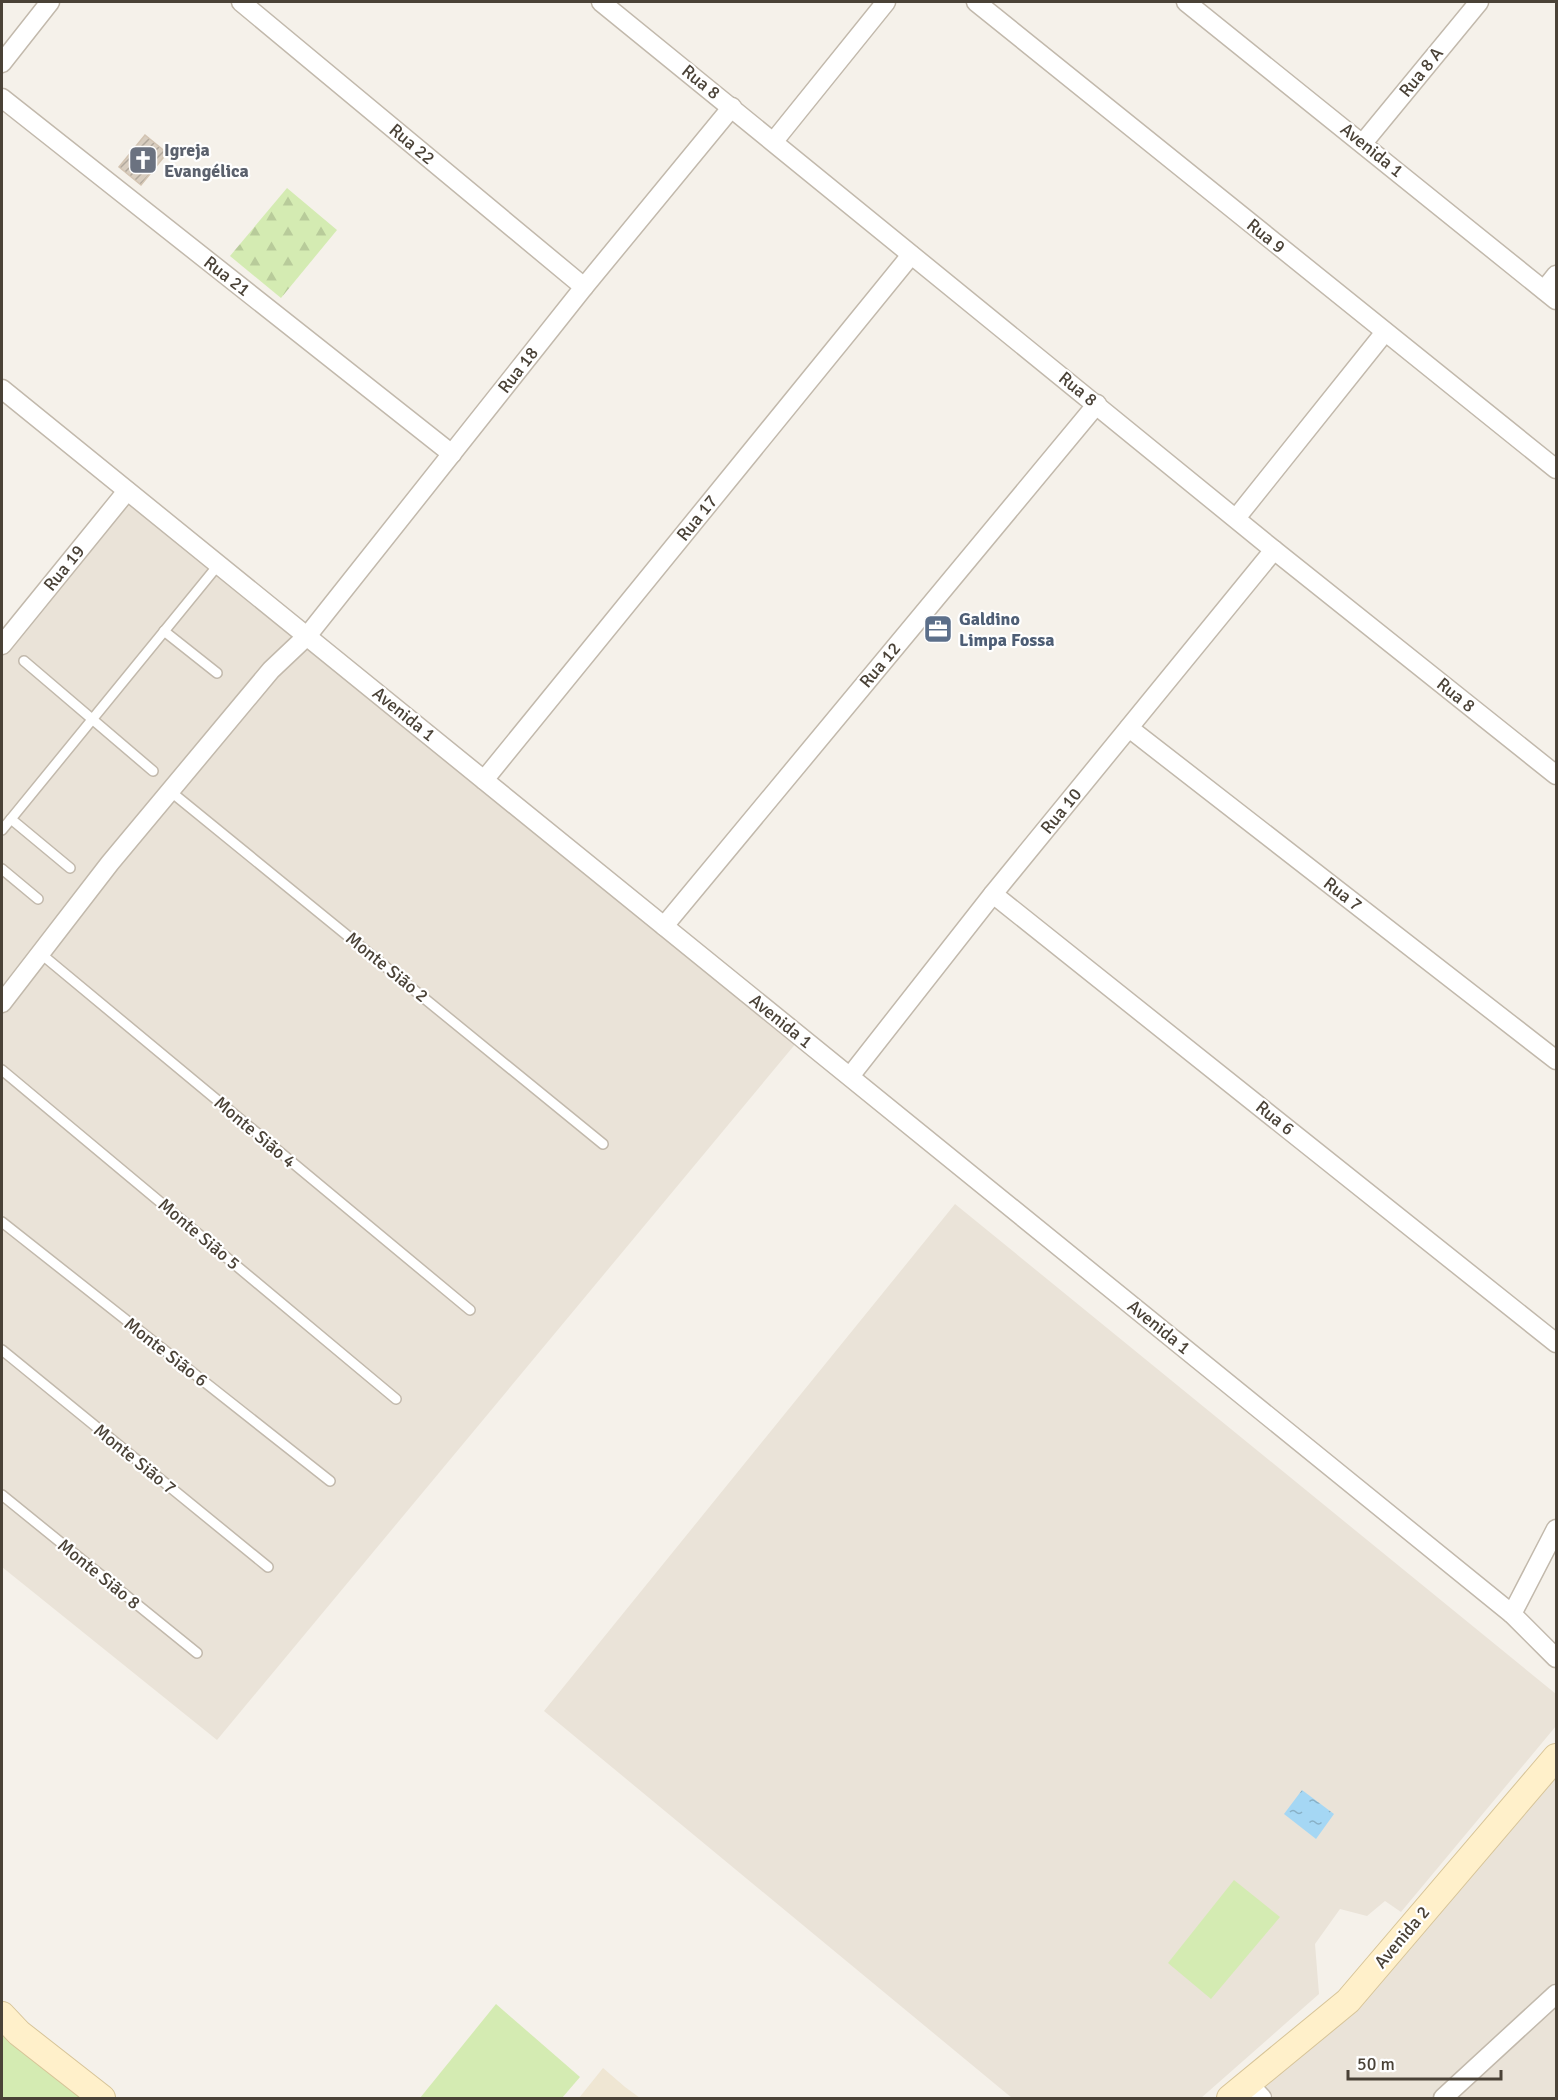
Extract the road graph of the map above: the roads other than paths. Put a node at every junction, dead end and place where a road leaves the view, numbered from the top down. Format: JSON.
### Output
{"nodes":[{"id":1,"x":50,"y":2,"type":"edge"},
{"id":2,"x":241,"y":2,"type":"edge"},
{"id":3,"x":601,"y":2,"type":"edge"},
{"id":4,"x":886,"y":2,"type":"edge"},
{"id":5,"x":976,"y":2,"type":"edge"},
{"id":6,"x":1188,"y":2,"type":"edge"},
{"id":7,"x":1479,"y":2,"type":"edge"},
{"id":8,"x":2,"y":63,"type":"edge"},
{"id":9,"x":2,"y":98,"type":"edge"},
{"id":10,"x":732,"y":107,"type":"junction"},
{"id":11,"x":774,"y":141,"type":"junction"},
{"id":12,"x":1363,"y":143,"type":"junction"},
{"id":13,"x":910,"y":255,"type":"junction"},
{"id":14,"x":1557,"y":274,"type":"edge"},
{"id":15,"x":584,"y":287,"type":"junction"},
{"id":16,"x":1550,"y":295,"type":"edge"},
{"id":17,"x":1385,"y":332,"type":"junction"},
{"id":18,"x":2,"y":389,"type":"edge"},
{"id":19,"x":1097,"y":404,"type":"junction"},
{"id":20,"x":452,"y":454,"type":"junction"},
{"id":21,"x":1557,"y":468,"type":"edge"},
{"id":22,"x":127,"y":491,"type":"junction"},
{"id":23,"x":1237,"y":518,"type":"junction"},
{"id":24,"x":1274,"y":550,"type":"junction"},
{"id":25,"x":219,"y":564,"type":"junction"},
{"id":26,"x":164,"y":631,"type":"junction"},
{"id":27,"x":308,"y":635,"type":"junction"},
{"id":28,"x":2,"y":645,"type":"edge"},
{"id":29,"x":24,"y":661,"type":"dead end"},
{"id":30,"x":217,"y":674,"type":"dead end"},
{"id":31,"x":93,"y":718,"type":"junction"},
{"id":32,"x":1129,"y":728,"type":"junction"},
{"id":33,"x":153,"y":771,"type":"dead end"},
{"id":34,"x":1557,"y":775,"type":"edge"},
{"id":35,"x":484,"y":780,"type":"junction"},
{"id":36,"x":170,"y":791,"type":"junction"},
{"id":37,"x":10,"y":819,"type":"junction"},
{"id":38,"x":2,"y":830,"type":"edge"},
{"id":39,"x":70,"y":868,"type":"dead end"},
{"id":40,"x":2,"y":870,"type":"edge"},
{"id":41,"x":993,"y":894,"type":"junction"},
{"id":42,"x":38,"y":899,"type":"dead end"},
{"id":43,"x":664,"y":926,"type":"junction"},
{"id":44,"x":40,"y":953,"type":"junction"},
{"id":45,"x":2,"y":1003,"type":"edge"},
{"id":46,"x":1557,"y":1060,"type":"edge"},
{"id":47,"x":2,"y":1070,"type":"edge"},
{"id":48,"x":850,"y":1075,"type":"junction"},
{"id":49,"x":603,"y":1144,"type":"dead end"},
{"id":50,"x":2,"y":1222,"type":"edge"},
{"id":51,"x":470,"y":1310,"type":"dead end"},
{"id":52,"x":1557,"y":1343,"type":"edge"},
{"id":53,"x":2,"y":1350,"type":"edge"},
{"id":54,"x":396,"y":1399,"type":"dead end"},
{"id":55,"x":330,"y":1481,"type":"dead end"},
{"id":56,"x":2,"y":1495,"type":"edge"},
{"id":57,"x":1557,"y":1529,"type":"edge"},
{"id":58,"x":268,"y":1568,"type":"dead end"},
{"id":59,"x":1512,"y":1614,"type":"junction"},
{"id":60,"x":197,"y":1653,"type":"dead end"},
{"id":61,"x":1557,"y":1658,"type":"edge"},
{"id":62,"x":1557,"y":1757,"type":"edge"},
{"id":63,"x":1557,"y":1994,"type":"edge"},
{"id":64,"x":2,"y":2015,"type":"edge"},
{"id":65,"x":1246,"y":2093,"type":"edge"},
{"id":66,"x":102,"y":2098,"type":"edge"},
{"id":67,"x":1443,"y":2098,"type":"edge"}],
"edges":[{"from":1,"to":8,"type":"street"},
{"from":2,"to":15,"type":"street","name":"Rua 22"},
{"from":3,"to":10,"type":"street","name":"Rua 8"},
{"from":4,"to":11,"type":"street"},
{"from":5,"to":17,"type":"street","name":"Rua 9"},
{"from":6,"to":12,"type":"street","name":"Avenida 1"},
{"from":7,"to":12,"type":"street","name":"Rua 8 A"},
{"from":9,"to":20,"type":"street","name":"Rua 21"},
{"from":10,"to":11,"type":"street","name":"Rua 8"},
{"from":10,"to":15,"type":"street","name":"Rua 18"},
{"from":11,"to":13,"type":"street","name":"Rua 8"},
{"from":12,"to":16,"type":"street","name":"Avenida 1"},
{"from":13,"to":19,"type":"street","name":"Rua 8"},
{"from":13,"to":35,"type":"street","name":"Rua 17"},
{"from":14,"to":16,"type":"street"},
{"from":15,"to":20,"type":"street","name":"Rua 18"},
{"from":17,"to":21,"type":"street","name":"Rua 9"},
{"from":17,"to":23,"type":"street"},
{"from":18,"to":22,"type":"street","name":"Avenida 1"},
{"from":19,"to":23,"type":"street","name":"Rua 8"},
{"from":19,"to":43,"type":"street","name":"Rua 12"},
{"from":20,"to":27,"type":"street","name":"Rua 18"},
{"from":22,"to":25,"type":"street","name":"Avenida 1"},
{"from":22,"to":28,"type":"street","name":"Rua 19"},
{"from":23,"to":24,"type":"street","name":"Rua 8"},
{"from":24,"to":32,"type":"street","name":"Rua 10"},
{"from":24,"to":34,"type":"street","name":"Rua 8"},
{"from":25,"to":26,"type":"lane"},
{"from":25,"to":27,"type":"street","name":"Avenida 1"},
{"from":26,"to":30,"type":"lane"},
{"from":26,"to":31,"type":"lane"},
{"from":27,"to":35,"type":"street","name":"Avenida 1"},
{"from":27,"to":36,"type":"street","name":"Rua 18"},
{"from":29,"to":31,"type":"lane"},
{"from":31,"to":33,"type":"lane"},
{"from":31,"to":37,"type":"lane"},
{"from":32,"to":41,"type":"street","name":"Rua 10"},
{"from":32,"to":46,"type":"street","name":"Rua 7"},
{"from":35,"to":43,"type":"street","name":"Avenida 1"},
{"from":36,"to":44,"type":"street","name":"Rua 18"},
{"from":36,"to":49,"type":"lane","name":"Monte Sião 2"},
{"from":37,"to":38,"type":"lane"},
{"from":37,"to":39,"type":"lane"},
{"from":40,"to":42,"type":"lane"},
{"from":41,"to":48,"type":"street","name":"Rua 10"},
{"from":41,"to":52,"type":"street","name":"Rua 6"},
{"from":43,"to":48,"type":"street","name":"Avenida 1"},
{"from":44,"to":45,"type":"street","name":"Rua 18"},
{"from":44,"to":51,"type":"lane","name":"Monte Sião 4"},
{"from":47,"to":54,"type":"lane","name":"Monte Sião 5"},
{"from":48,"to":59,"type":"street","name":"Avenida 1"},
{"from":50,"to":55,"type":"lane","name":"Monte Sião 6"},
{"from":53,"to":58,"type":"lane","name":"Monte Sião 7"},
{"from":56,"to":60,"type":"lane","name":"Monte Sião 8"},
{"from":57,"to":59,"type":"street"},
{"from":59,"to":61,"type":"street","name":"Avenida 1"},
{"from":62,"to":65,"type":"street","name":"Avenida 2"},
{"from":63,"to":67,"type":"street"},
{"from":64,"to":66,"type":"street"}]}
